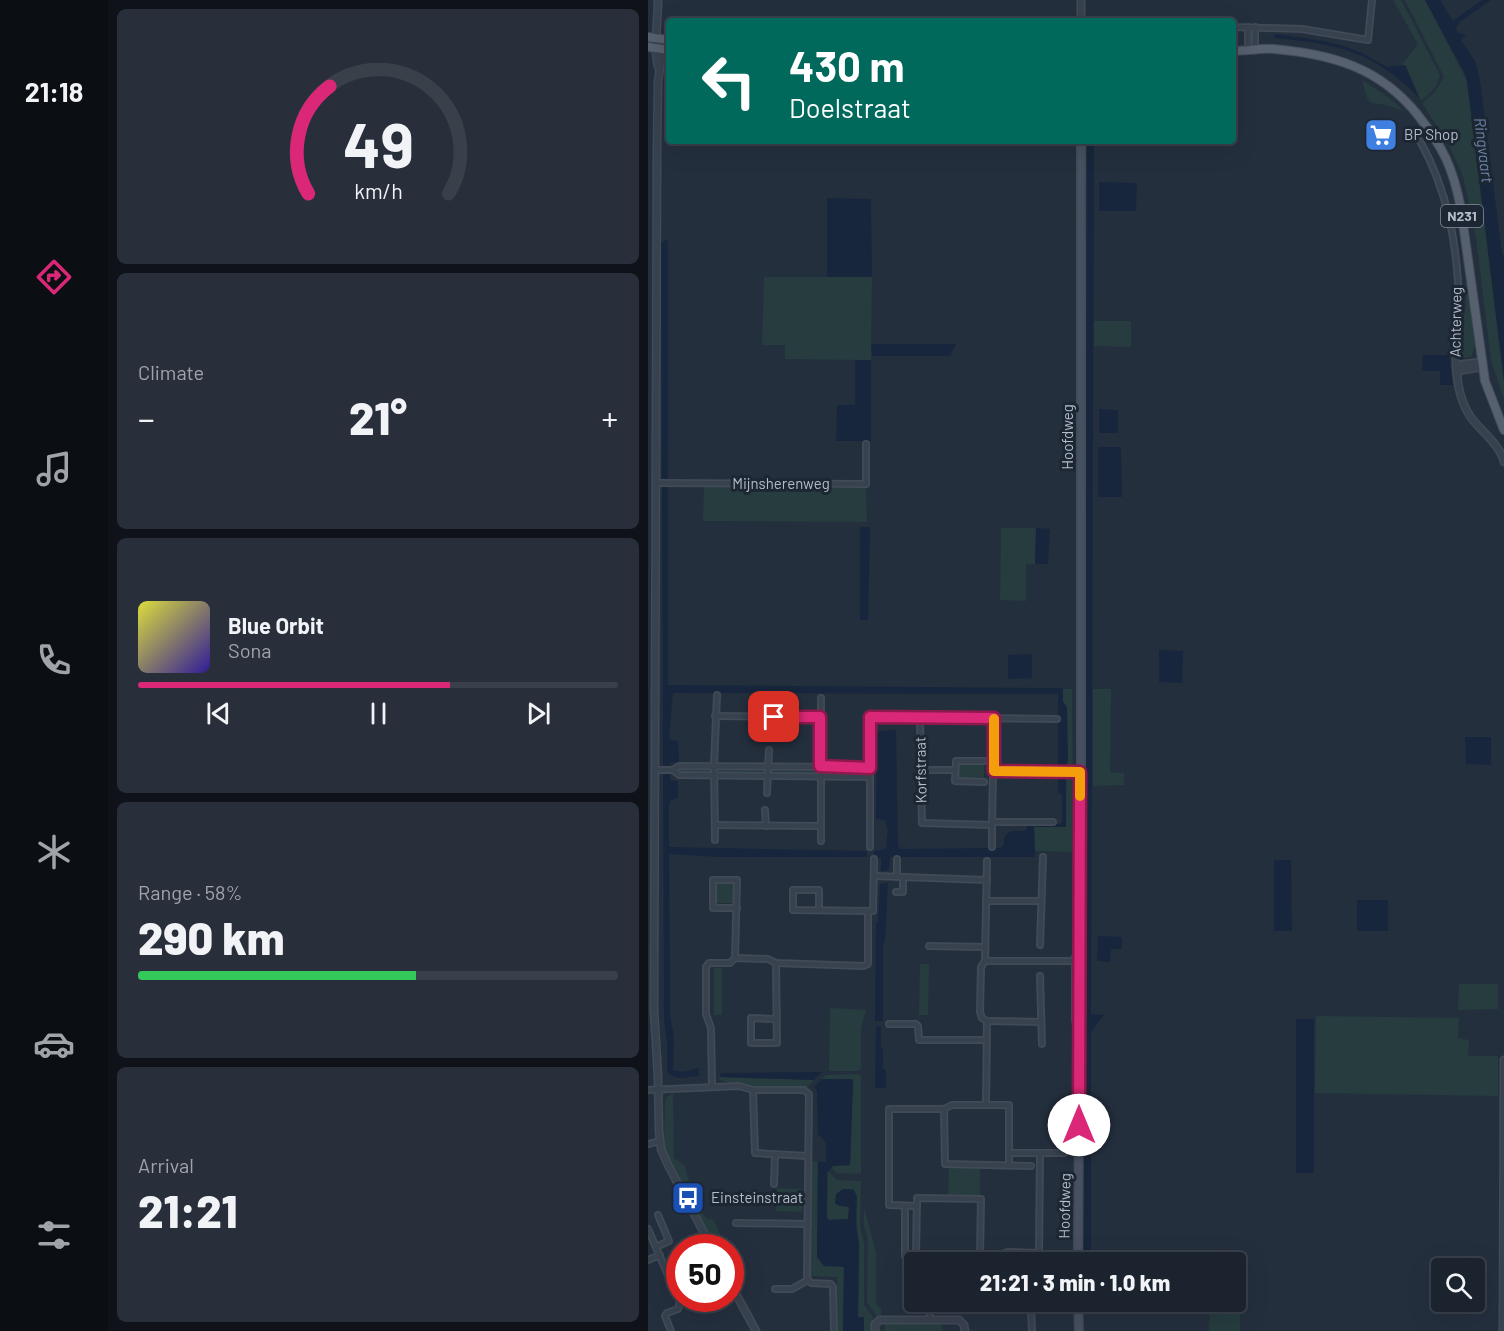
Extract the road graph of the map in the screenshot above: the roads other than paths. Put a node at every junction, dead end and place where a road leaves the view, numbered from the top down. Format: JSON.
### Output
{"nodes":[{"id":1,"x":658,"y":0,"type":"edge"},
{"id":2,"x":1081,"y":0,"type":"edge"},
{"id":3,"x":1372,"y":0,"type":"edge"},
{"id":4,"x":1081,"y":18,"type":"edge"},
{"id":5,"x":1236,"y":27,"type":"edge"},
{"id":6,"x":1248,"y":27,"type":"junction"},
{"id":7,"x":1255,"y":27,"type":"junction"},
{"id":8,"x":648,"y":37,"type":"edge"},
{"id":9,"x":658,"y":39,"type":"junction"},
{"id":10,"x":666,"y":40,"type":"edge"},
{"id":11,"x":659,"y":48,"type":"edge"},
{"id":12,"x":1236,"y":51,"type":"edge"},
{"id":13,"x":1251,"y":51,"type":"junction"},
{"id":14,"x":1420,"y":141,"type":"dead end"},
{"id":15,"x":1081,"y":144,"type":"edge"},
{"id":16,"x":1482,"y":364,"type":"junction"},
{"id":17,"x":1456,"y":368,"type":"junction"},
{"id":18,"x":1504,"y":430,"type":"edge"},
{"id":19,"x":866,"y":444,"type":"dead end"},
{"id":20,"x":1504,"y":462,"type":"edge"},
{"id":21,"x":658,"y":483,"type":"junction"},
{"id":22,"x":717,"y":695,"type":"dead end"},
{"id":23,"x":821,"y":698,"type":"dead end"},
{"id":24,"x":715,"y":716,"type":"junction"},
{"id":25,"x":767,"y":717,"type":"junction"},
{"id":26,"x":820,"y":717,"type":"junction"},
{"id":27,"x":920,"y":718,"type":"junction"},
{"id":28,"x":994,"y":718,"type":"junction"},
{"id":29,"x":1057,"y":719,"type":"dead end"},
{"id":30,"x":767,"y":732,"type":"dead end"},
{"id":31,"x":769,"y":750,"type":"dead end"},
{"id":32,"x":652,"y":757,"type":"edge"},
{"id":33,"x":984,"y":761,"type":"dead end"},
{"id":34,"x":714,"y":765,"type":"junction"},
{"id":35,"x":768,"y":765,"type":"junction"},
{"id":36,"x":820,"y":766,"type":"junction"},
{"id":37,"x":870,"y":768,"type":"junction"},
{"id":38,"x":658,"y":770,"type":"junction"},
{"id":39,"x":673,"y":770,"type":"junction"},
{"id":40,"x":920,"y":770,"type":"junction"},
{"id":41,"x":954,"y":770,"type":"junction"},
{"id":42,"x":994,"y":771,"type":"junction"},
{"id":43,"x":1080,"y":772,"type":"junction"},
{"id":44,"x":767,"y":775,"type":"junction"},
{"id":45,"x":820,"y":775,"type":"junction"},
{"id":46,"x":714,"y":776,"type":"junction"},
{"id":47,"x":870,"y":777,"type":"junction"},
{"id":48,"x":984,"y":782,"type":"dead end"},
{"id":49,"x":767,"y":793,"type":"dead end"},
{"id":50,"x":765,"y":810,"type":"dead end"},
{"id":51,"x":1053,"y":822,"type":"dead end"},
{"id":52,"x":992,"y":823,"type":"junction"},
{"id":53,"x":715,"y":825,"type":"junction"},
{"id":54,"x":766,"y":826,"type":"junction"},
{"id":55,"x":821,"y":826,"type":"junction"},
{"id":56,"x":715,"y":840,"type":"dead end"},
{"id":57,"x":820,"y":841,"type":"dead end"},
{"id":58,"x":870,"y":847,"type":"dead end"},
{"id":59,"x":992,"y":847,"type":"dead end"},
{"id":60,"x":1043,"y":857,"type":"dead end"},
{"id":61,"x":897,"y":859,"type":"dead end"},
{"id":62,"x":874,"y":860,"type":"dead end"},
{"id":63,"x":987,"y":861,"type":"dead end"},
{"id":64,"x":874,"y":876,"type":"junction"},
{"id":65,"x":900,"y":877,"type":"junction"},
{"id":66,"x":987,"y":880,"type":"junction"},
{"id":67,"x":896,"y":892,"type":"dead end"},
{"id":68,"x":986,"y":901,"type":"junction"},
{"id":69,"x":1040,"y":901,"type":"junction"},
{"id":70,"x":737,"y":908,"type":"junction"},
{"id":71,"x":819,"y":910,"type":"junction"},
{"id":72,"x":868,"y":911,"type":"junction"},
{"id":73,"x":1040,"y":945,"type":"dead end"},
{"id":74,"x":930,"y":946,"type":"dead end"},
{"id":75,"x":985,"y":946,"type":"junction"},
{"id":76,"x":735,"y":958,"type":"junction"},
{"id":77,"x":985,"y":961,"type":"junction"},
{"id":78,"x":1078,"y":961,"type":"junction"},
{"id":79,"x":776,"y":963,"type":"junction"},
{"id":80,"x":1040,"y":976,"type":"dead end"},
{"id":81,"x":777,"y":1018,"type":"junction"},
{"id":82,"x":987,"y":1021,"type":"junction"},
{"id":83,"x":1040,"y":1022,"type":"junction"},
{"id":84,"x":889,"y":1024,"type":"dead end"},
{"id":85,"x":986,"y":1040,"type":"junction"},
{"id":86,"x":1042,"y":1044,"type":"dead end"},
{"id":87,"x":1504,"y":1059,"type":"edge"},
{"id":88,"x":712,"y":1087,"type":"junction"},
{"id":89,"x":648,"y":1090,"type":"edge"},
{"id":90,"x":659,"y":1090,"type":"junction"},
{"id":91,"x":753,"y":1090,"type":"junction"},
{"id":92,"x":986,"y":1105,"type":"junction"},
{"id":93,"x":945,"y":1109,"type":"junction"},
{"id":94,"x":660,"y":1141,"type":"junction"},
{"id":95,"x":648,"y":1144,"type":"edge"},
{"id":96,"x":1009,"y":1153,"type":"junction"},
{"id":97,"x":1040,"y":1153,"type":"junction"},
{"id":98,"x":1065,"y":1153,"type":"dead end"},
{"id":99,"x":775,"y":1155,"type":"junction"},
{"id":100,"x":808,"y":1156,"type":"junction"},
{"id":101,"x":1009,"y":1165,"type":"junction"},
{"id":102,"x":1030,"y":1166,"type":"dead end"},
{"id":103,"x":774,"y":1184,"type":"dead end"},
{"id":104,"x":905,"y":1206,"type":"junction"},
{"id":105,"x":916,"y":1206,"type":"junction"},
{"id":106,"x":658,"y":1215,"type":"dead end"},
{"id":107,"x":736,"y":1223,"type":"dead end"},
{"id":108,"x":808,"y":1224,"type":"junction"},
{"id":109,"x":648,"y":1229,"type":"edge"},
{"id":110,"x":705,"y":1234,"type":"edge"},
{"id":111,"x":656,"y":1247,"type":"junction"},
{"id":112,"x":905,"y":1252,"type":"edge"},
{"id":113,"x":916,"y":1252,"type":"edge"},
{"id":114,"x":980,"y":1252,"type":"edge"},
{"id":115,"x":1039,"y":1252,"type":"edge"},
{"id":116,"x":1078,"y":1252,"type":"edge"},
{"id":117,"x":660,"y":1255,"type":"junction"},
{"id":118,"x":648,"y":1260,"type":"edge"},
{"id":119,"x":666,"y":1266,"type":"edge"},
{"id":120,"x":808,"y":1280,"type":"junction"},
{"id":121,"x":775,"y":1289,"type":"dead end"},
{"id":122,"x":744,"y":1309,"type":"edge"},
{"id":123,"x":669,"y":1312,"type":"edge"},
{"id":124,"x":930,"y":1312,"type":"edge"},
{"id":125,"x":1031,"y":1312,"type":"edge"},
{"id":126,"x":1078,"y":1312,"type":"edge"},
{"id":127,"x":930,"y":1320,"type":"junction"},
{"id":128,"x":671,"y":1331,"type":"edge"},
{"id":129,"x":756,"y":1331,"type":"edge"},
{"id":130,"x":834,"y":1331,"type":"edge"},
{"id":131,"x":875,"y":1331,"type":"edge"},
{"id":132,"x":965,"y":1331,"type":"edge"},
{"id":133,"x":1032,"y":1331,"type":"edge"},
{"id":134,"x":1077,"y":1331,"type":"edge"},
{"id":135,"x":1503,"y":1331,"type":"edge"}],
"edges":[{"from":1,"to":9,"type":"street"},
{"from":2,"to":4,"type":"street"},
{"from":3,"to":7,"type":"street"},
{"from":5,"to":6,"type":"street"},
{"from":6,"to":7,"type":"street"},
{"from":6,"to":13,"type":"street"},
{"from":7,"to":13,"type":"street"},
{"from":8,"to":9,"type":"main road"},
{"from":9,"to":10,"type":"main road"},
{"from":9,"to":11,"type":"street"},
{"from":11,"to":21,"type":"street"},
{"from":12,"to":13,"type":"main road","number":"N231"},
{"from":13,"to":16,"type":"main road","number":"N231"},
{"from":14,"to":17,"type":"street","name":"Achterweg"},
{"from":15,"to":43,"type":"main road","name":"Hoofdweg"},
{"from":16,"to":17,"type":"street","name":"Achterweg"},
{"from":16,"to":18,"type":"main road","number":"N231"},
{"from":17,"to":20,"type":"street","name":"Achterweg"},
{"from":19,"to":21,"type":"street","name":"Mijnsherenweg"},
{"from":21,"to":32,"type":"street"},
{"from":22,"to":24,"type":"street"},
{"from":23,"to":26,"type":"street"},
{"from":24,"to":25,"type":"street"},
{"from":24,"to":34,"type":"street"},
{"from":25,"to":26,"type":"street"},
{"from":25,"to":30,"type":"street"},
{"from":26,"to":36,"type":"street"},
{"from":27,"to":28,"type":"street"},
{"from":27,"to":37,"type":"street"},
{"from":27,"to":40,"type":"street","name":"Korfstraat"},
{"from":28,"to":29,"type":"street"},
{"from":28,"to":42,"type":"street"},
{"from":31,"to":35,"type":"street"},
{"from":32,"to":38,"type":"street"},
{"from":33,"to":41,"type":"street"},
{"from":34,"to":35,"type":"street"},
{"from":34,"to":39,"type":"street"},
{"from":34,"to":46,"type":"street"},
{"from":35,"to":36,"type":"street"},
{"from":35,"to":44,"type":"street"},
{"from":36,"to":37,"type":"street"},
{"from":36,"to":45,"type":"street"},
{"from":37,"to":47,"type":"street"},
{"from":38,"to":39,"type":"street"},
{"from":38,"to":90,"type":"street"},
{"from":39,"to":46,"type":"street"},
{"from":40,"to":41,"type":"street"},
{"from":40,"to":52,"type":"street","name":"Korfstraat"},
{"from":41,"to":48,"type":"street"},
{"from":42,"to":43,"type":"street"},
{"from":42,"to":52,"type":"street"},
{"from":43,"to":78,"type":"main road","name":"Hoofdweg"},
{"from":44,"to":45,"type":"street"},
{"from":44,"to":46,"type":"street"},
{"from":44,"to":49,"type":"street"},
{"from":45,"to":47,"type":"street"},
{"from":45,"to":55,"type":"street"},
{"from":46,"to":53,"type":"street"},
{"from":47,"to":58,"type":"street"},
{"from":50,"to":54,"type":"street"},
{"from":51,"to":52,"type":"street","name":"Korfstraat"},
{"from":52,"to":59,"type":"street"},
{"from":53,"to":54,"type":"street"},
{"from":53,"to":56,"type":"street"},
{"from":54,"to":55,"type":"street"},
{"from":55,"to":57,"type":"street"},
{"from":60,"to":69,"type":"street"},
{"from":61,"to":65,"type":"street"},
{"from":62,"to":64,"type":"street"},
{"from":63,"to":66,"type":"street"},
{"from":64,"to":65,"type":"street"},
{"from":64,"to":72,"type":"street"},
{"from":65,"to":66,"type":"street"},
{"from":65,"to":67,"type":"street"},
{"from":66,"to":68,"type":"street"},
{"from":68,"to":69,"type":"street"},
{"from":68,"to":75,"type":"street"},
{"from":69,"to":73,"type":"street"},
{"from":70,"to":70,"type":"street"},
{"from":70,"to":76,"type":"street"},
{"from":71,"to":71,"type":"street"},
{"from":71,"to":72,"type":"street"},
{"from":72,"to":79,"type":"street"},
{"from":74,"to":75,"type":"street"},
{"from":75,"to":77,"type":"street"},
{"from":76,"to":79,"type":"street"},
{"from":76,"to":88,"type":"street"},
{"from":77,"to":78,"type":"street"},
{"from":77,"to":82,"type":"street"},
{"from":78,"to":116,"type":"main road","name":"Hoofdweg"},
{"from":79,"to":81,"type":"street"},
{"from":80,"to":83,"type":"street"},
{"from":81,"to":81,"type":"street"},
{"from":82,"to":83,"type":"street"},
{"from":82,"to":85,"type":"street"},
{"from":83,"to":86,"type":"street"},
{"from":84,"to":85,"type":"street"},
{"from":85,"to":92,"type":"street"},
{"from":87,"to":135,"type":"street"},
{"from":88,"to":90,"type":"street"},
{"from":88,"to":91,"type":"street"},
{"from":89,"to":90,"type":"street"},
{"from":90,"to":94,"type":"street"},
{"from":91,"to":99,"type":"street"},
{"from":91,"to":100,"type":"street"},
{"from":92,"to":93,"type":"street"},
{"from":92,"to":96,"type":"street"},
{"from":93,"to":101,"type":"street"},
{"from":93,"to":104,"type":"street"},
{"from":94,"to":95,"type":"street"},
{"from":94,"to":110,"type":"street"},
{"from":96,"to":97,"type":"street"},
{"from":96,"to":101,"type":"street"},
{"from":97,"to":98,"type":"street"},
{"from":97,"to":115,"type":"street"},
{"from":99,"to":100,"type":"street"},
{"from":99,"to":103,"type":"street"},
{"from":100,"to":108,"type":"street"},
{"from":101,"to":102,"type":"street"},
{"from":104,"to":105,"type":"street"},
{"from":104,"to":112,"type":"street"},
{"from":105,"to":113,"type":"street"},
{"from":105,"to":114,"type":"street"},
{"from":106,"to":111,"type":"street"},
{"from":107,"to":108,"type":"street"},
{"from":108,"to":120,"type":"street"},
{"from":109,"to":111,"type":"street"},
{"from":111,"to":117,"type":"street"},
{"from":117,"to":118,"type":"street"},
{"from":117,"to":119,"type":"street"},
{"from":120,"to":121,"type":"street"},
{"from":120,"to":130,"type":"street"},
{"from":122,"to":129,"type":"street"},
{"from":123,"to":128,"type":"street"},
{"from":124,"to":127,"type":"street"},
{"from":125,"to":133,"type":"street"},
{"from":126,"to":134,"type":"main road"},
{"from":127,"to":131,"type":"street"},
{"from":127,"to":132,"type":"street"}]}
